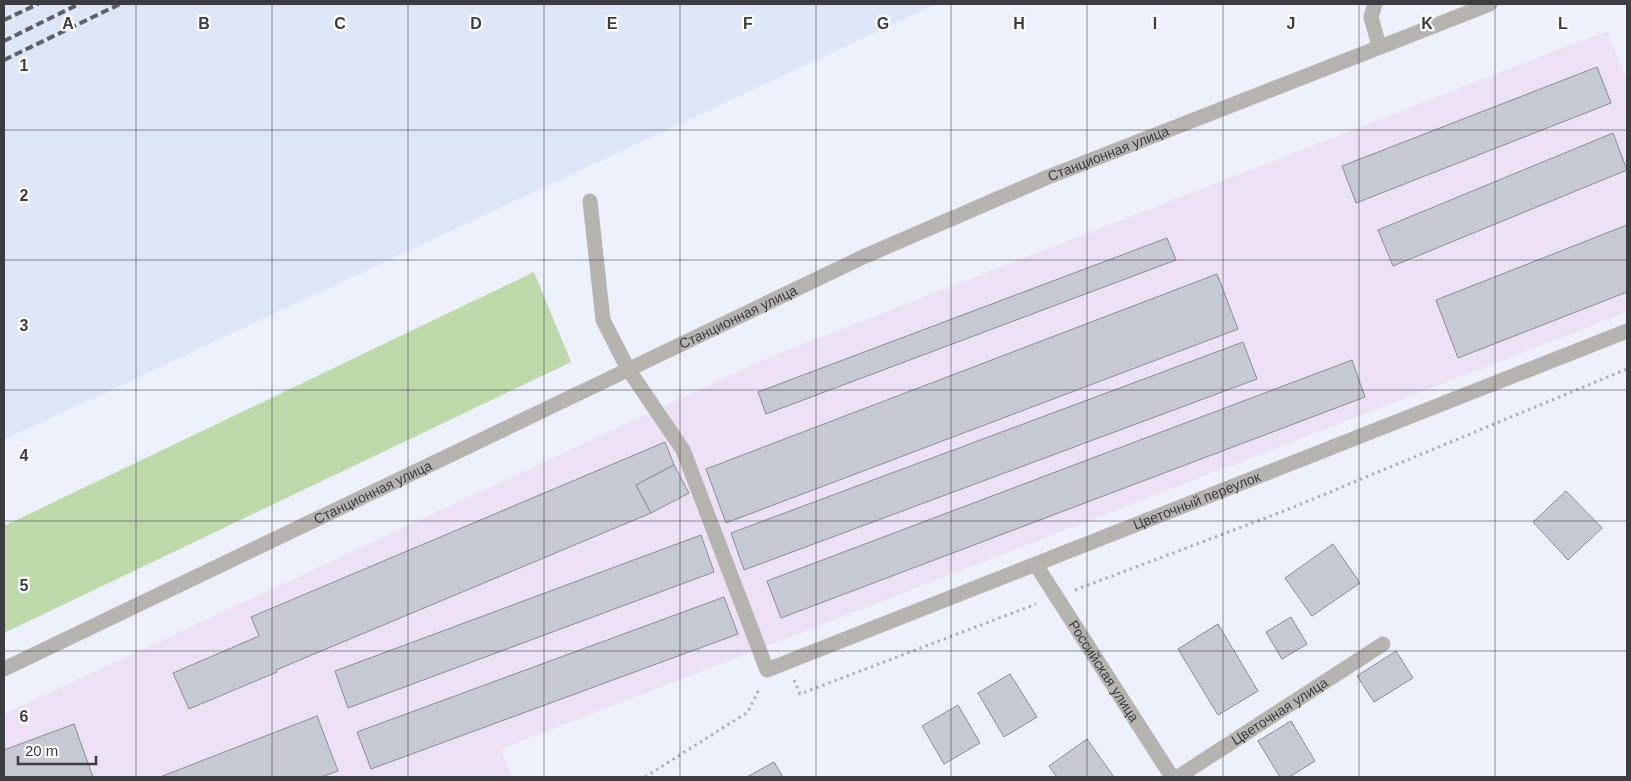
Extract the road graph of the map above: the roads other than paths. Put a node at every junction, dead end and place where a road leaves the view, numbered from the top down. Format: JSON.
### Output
{"nodes":[{"id":1,"x":1375,"y":4,"type":"edge"},
{"id":2,"x":1490,"y":4,"type":"edge"},
{"id":3,"x":1379,"y":46,"type":"junction"},
{"id":4,"x":590,"y":201,"type":"dead end"},
{"id":5,"x":1627,"y":331,"type":"edge"},
{"id":6,"x":628,"y":369,"type":"junction"},
{"id":7,"x":1036,"y":565,"type":"junction"},
{"id":8,"x":1383,"y":644,"type":"dead end"},
{"id":9,"x":4,"y":669,"type":"edge"},
{"id":10,"x":1172,"y":777,"type":"edge"},
{"id":11,"x":1178,"y":777,"type":"edge"}],
"edges":[{"from":1,"to":3,"type":"street"},
{"from":2,"to":3,"type":"street","name":"Станционная улица"},
{"from":3,"to":6,"type":"street","name":"Станционная улица"},
{"from":4,"to":6,"type":"street"},
{"from":5,"to":7,"type":"street","name":"Цветочный переулок"},
{"from":6,"to":7,"type":"street","name":"Цветочный переулок"},
{"from":6,"to":9,"type":"street","name":"Станционная улица"},
{"from":7,"to":10,"type":"street","name":"Российская улица"},
{"from":8,"to":11,"type":"street","name":"Цветочная улица"}]}
